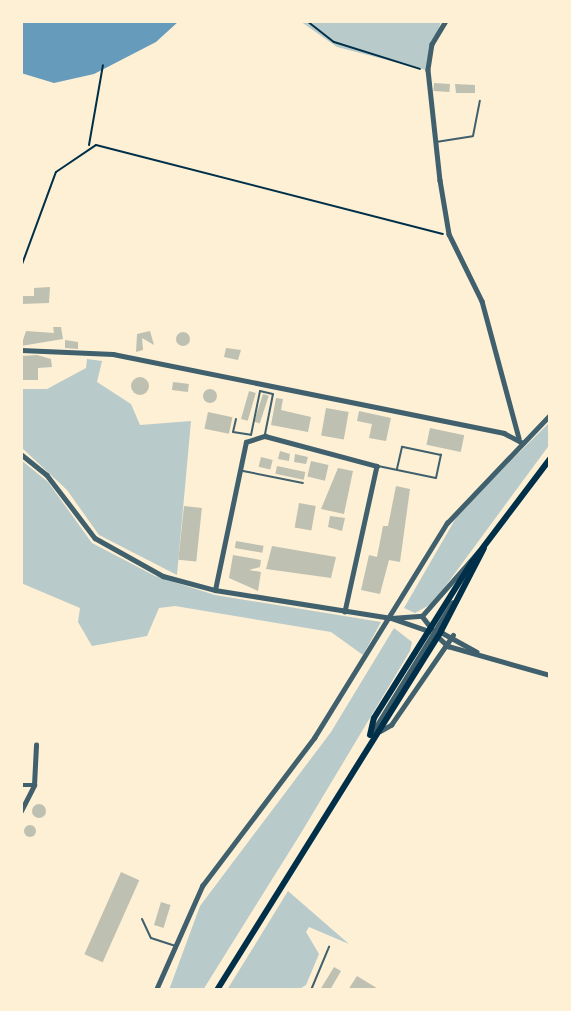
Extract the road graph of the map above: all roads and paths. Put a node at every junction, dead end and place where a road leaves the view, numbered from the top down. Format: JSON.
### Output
{"nodes":[{"id":1,"x":307,"y":21,"type":"edge"},
{"id":2,"x":446,"y":21,"type":"edge"},
{"id":3,"x":103,"y":65,"type":"dead end"},
{"id":4,"x":428,"y":70,"type":"junction"},
{"id":5,"x":480,"y":101,"type":"dead end"},
{"id":6,"x":435,"y":142,"type":"junction"},
{"id":7,"x":89,"y":146,"type":"junction"},
{"id":8,"x":449,"y":234,"type":"junction"},
{"id":9,"x":21,"y":267,"type":"edge"},
{"id":10,"x":21,"y":350,"type":"edge"},
{"id":11,"x":550,"y":415,"type":"edge"},
{"id":12,"x":236,"y":419,"type":"dead end"},
{"id":13,"x":251,"y":435,"type":"junction"},
{"id":14,"x":265,"y":436,"type":"junction"},
{"id":15,"x":519,"y":438,"type":"junction"},
{"id":16,"x":523,"y":443,"type":"junction"},
{"id":17,"x":21,"y":454,"type":"edge"},
{"id":18,"x":550,"y":459,"type":"edge"},
{"id":19,"x":377,"y":466,"type":"junction"},
{"id":20,"x":397,"y":469,"type":"junction"},
{"id":21,"x":239,"y":470,"type":"junction"},
{"id":22,"x":303,"y":483,"type":"dead end"},
{"id":23,"x":484,"y":548,"type":"junction"},
{"id":24,"x":215,"y":590,"type":"junction"},
{"id":25,"x":345,"y":612,"type":"junction"},
{"id":26,"x":422,"y":616,"type":"junction"},
{"id":27,"x":391,"y":618,"type":"junction"},
{"id":28,"x":437,"y":632,"type":"junction"},
{"id":29,"x":453,"y":635,"type":"junction"},
{"id":30,"x":449,"y":646,"type":"junction"},
{"id":31,"x":477,"y":652,"type":"junction"},
{"id":32,"x":550,"y":675,"type":"edge"},
{"id":33,"x":370,"y":737,"type":"junction"},
{"id":34,"x":36,"y":745,"type":"dead end"},
{"id":35,"x":21,"y":785,"type":"edge"},
{"id":36,"x":34,"y":785,"type":"junction"},
{"id":37,"x":21,"y":811,"type":"edge"},
{"id":38,"x":142,"y":919,"type":"dead end"},
{"id":39,"x":176,"y":947,"type":"junction"},
{"id":40,"x":329,"y":947,"type":"dead end"},
{"id":41,"x":156,"y":990,"type":"edge"},
{"id":42,"x":217,"y":990,"type":"edge"},
{"id":43,"x":311,"y":990,"type":"edge"}],
"edges":[{"from":1,"to":4,"type":"path"},
{"from":2,"to":4,"type":"street"},
{"from":3,"to":7,"type":"path"},
{"from":4,"to":6,"type":"street"},
{"from":5,"to":6,"type":"lane"},
{"from":6,"to":8,"type":"street"},
{"from":7,"to":8,"type":"path"},
{"from":7,"to":9,"type":"path"},
{"from":8,"to":15,"type":"street"},
{"from":10,"to":15,"type":"street"},
{"from":11,"to":16,"type":"street"},
{"from":12,"to":13,"type":"lane"},
{"from":13,"to":14,"type":"street"},
{"from":13,"to":14,"type":"lane"},
{"from":13,"to":21,"type":"street"},
{"from":14,"to":19,"type":"street"},
{"from":15,"to":16,"type":"street"},
{"from":16,"to":27,"type":"street"},
{"from":17,"to":24,"type":"street"},
{"from":18,"to":23,"type":"main road"},
{"from":19,"to":20,"type":"lane"},
{"from":19,"to":25,"type":"street"},
{"from":20,"to":20,"type":"lane"},
{"from":21,"to":22,"type":"lane"},
{"from":21,"to":24,"type":"street"},
{"from":23,"to":26,"type":"street"},
{"from":23,"to":28,"type":"main road"},
{"from":24,"to":25,"type":"street"},
{"from":25,"to":27,"type":"street"},
{"from":26,"to":27,"type":"street"},
{"from":26,"to":28,"type":"street"},
{"from":27,"to":28,"type":"street"},
{"from":27,"to":39,"type":"street"},
{"from":28,"to":29,"type":"street"},
{"from":28,"to":30,"type":"street"},
{"from":28,"to":33,"type":"main road"},
{"from":28,"to":33,"type":"main road"},
{"from":29,"to":30,"type":"street"},
{"from":29,"to":31,"type":"street"},
{"from":30,"to":31,"type":"street"},
{"from":30,"to":33,"type":"street"},
{"from":31,"to":32,"type":"street"},
{"from":33,"to":42,"type":"main road"},
{"from":34,"to":36,"type":"street"},
{"from":35,"to":36,"type":"street"},
{"from":36,"to":37,"type":"street"},
{"from":38,"to":39,"type":"lane"},
{"from":39,"to":41,"type":"street"},
{"from":40,"to":43,"type":"lane"}]}
